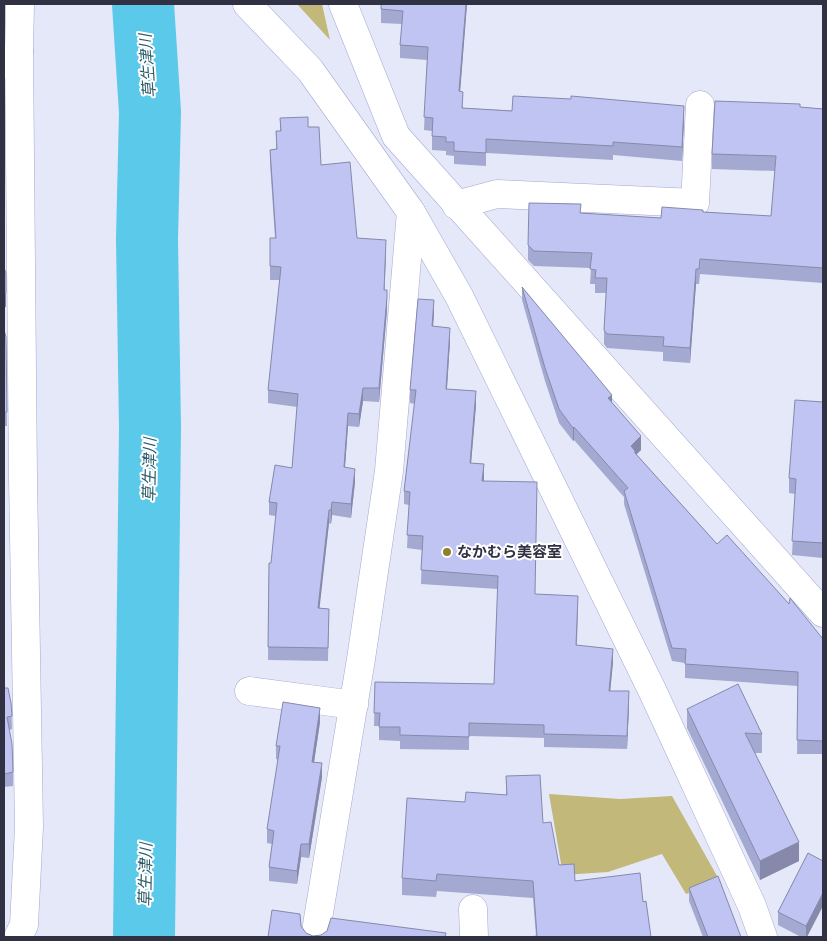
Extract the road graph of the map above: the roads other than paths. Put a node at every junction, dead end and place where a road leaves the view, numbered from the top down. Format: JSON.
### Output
{"nodes":[{"id":1,"x":20,"y":4,"type":"edge"},
{"id":2,"x":247,"y":4,"type":"edge"},
{"id":3,"x":343,"y":4,"type":"edge"},
{"id":4,"x":11,"y":59,"type":"edge"},
{"id":5,"x":700,"y":105,"type":"dead end"},
{"id":6,"x":396,"y":136,"type":"junction"},
{"id":7,"x":390,"y":184,"type":"junction"},
{"id":8,"x":456,"y":205,"type":"junction"},
{"id":9,"x":411,"y":212,"type":"junction"},
{"id":10,"x":823,"y":613,"type":"edge"},
{"id":11,"x":249,"y":691,"type":"dead end"},
{"id":12,"x":354,"y":705,"type":"junction"},
{"id":13,"x":473,"y":909,"type":"dead end"},
{"id":14,"x":18,"y":937,"type":"edge"},
{"id":15,"x":316,"y":937,"type":"edge"},
{"id":16,"x":474,"y":937,"type":"edge"},
{"id":17,"x":764,"y":937,"type":"edge"}],
"edges":[{"from":1,"to":4,"type":"street"},
{"from":2,"to":7,"type":"street"},
{"from":3,"to":6,"type":"street"},
{"from":4,"to":14,"type":"street"},
{"from":5,"to":8,"type":"street"},
{"from":6,"to":7,"type":"street"},
{"from":6,"to":8,"type":"street"},
{"from":7,"to":9,"type":"street"},
{"from":8,"to":10,"type":"street"},
{"from":9,"to":12,"type":"street"},
{"from":9,"to":17,"type":"street"},
{"from":11,"to":12,"type":"street"},
{"from":12,"to":15,"type":"street"},
{"from":13,"to":16,"type":"street"}]}
